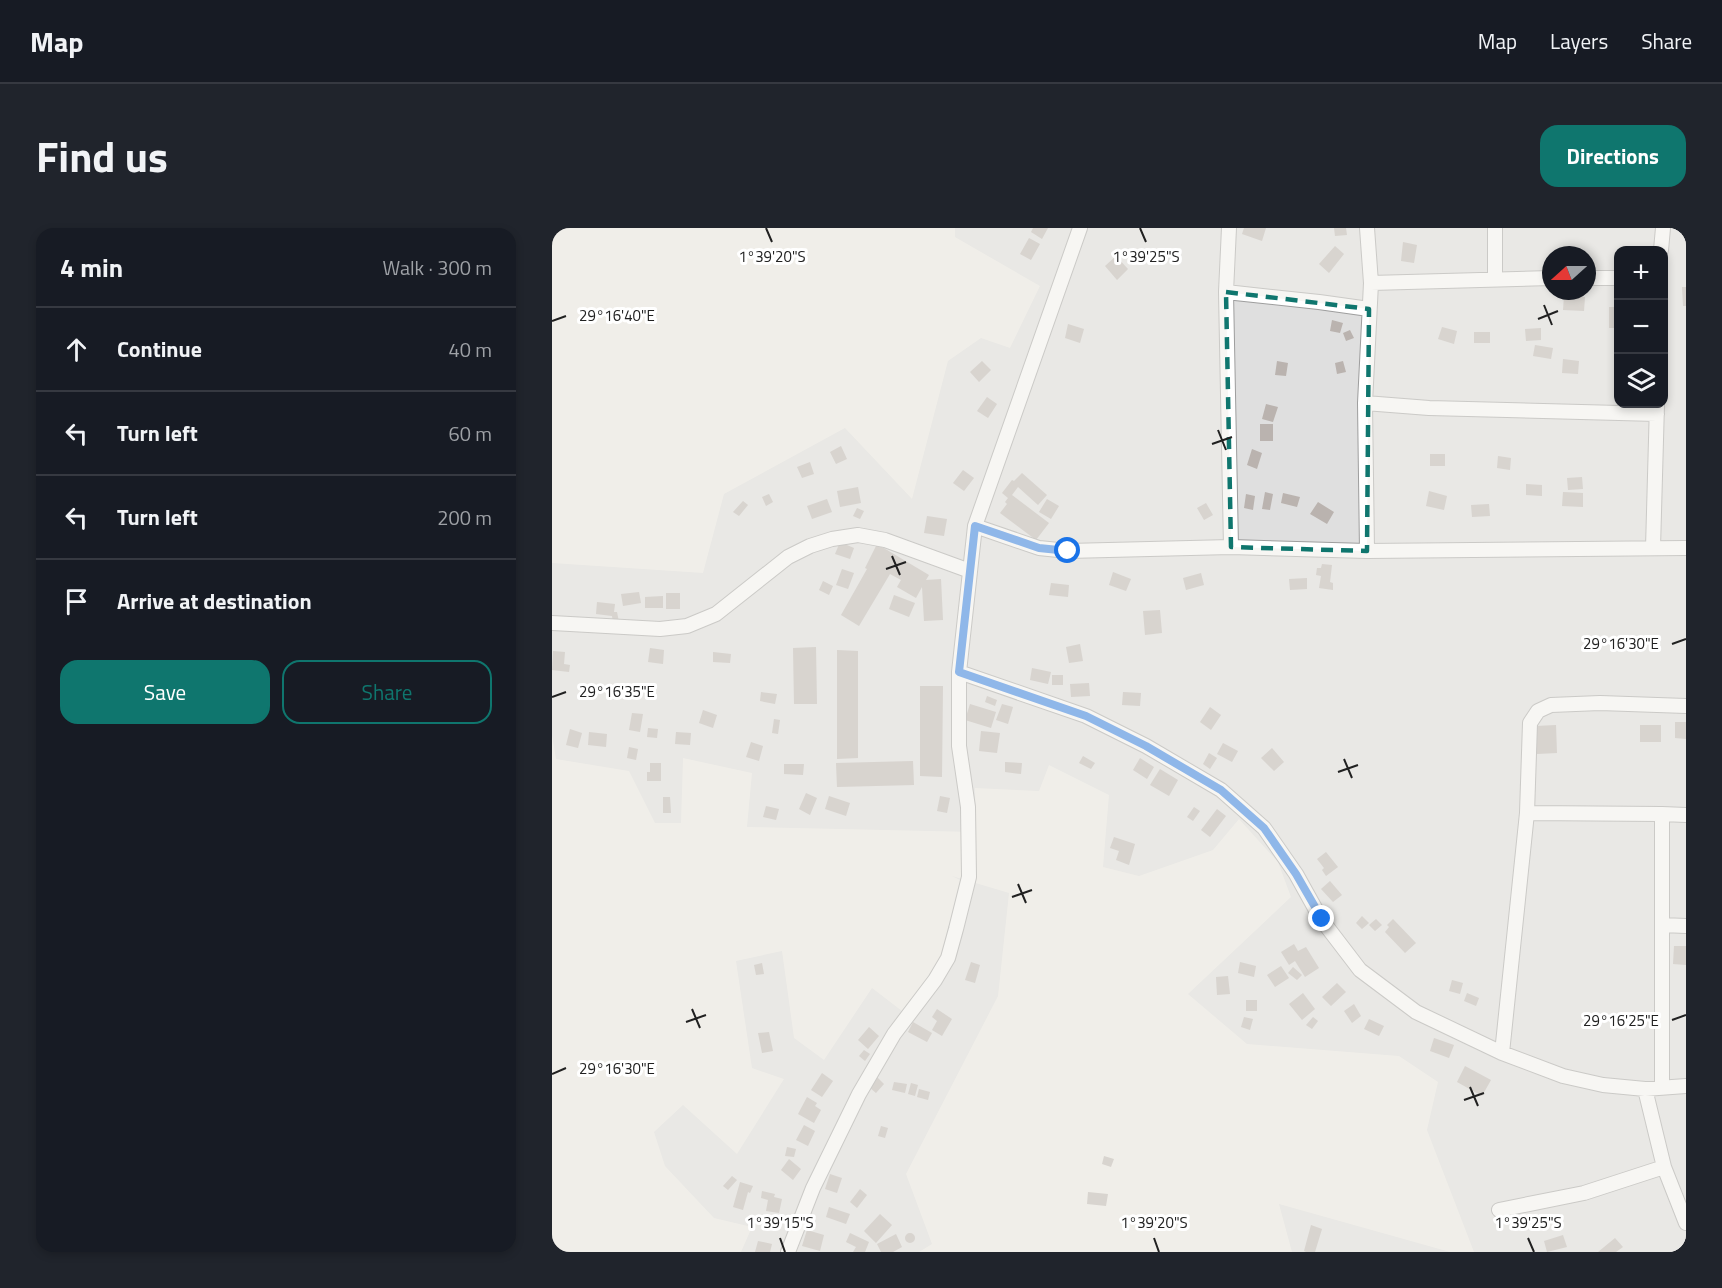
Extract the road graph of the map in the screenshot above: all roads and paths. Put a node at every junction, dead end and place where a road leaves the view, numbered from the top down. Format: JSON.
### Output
{"nodes":[{"id":1,"x":1080,"y":228,"type":"edge"},
{"id":2,"x":1229,"y":228,"type":"edge"},
{"id":3,"x":1367,"y":228,"type":"edge"},
{"id":4,"x":1495,"y":228,"type":"edge"},
{"id":5,"x":1663,"y":228,"type":"edge"},
{"id":6,"x":1661,"y":246,"type":"edge"},
{"id":7,"x":1495,"y":278,"type":"junction"},
{"id":8,"x":1542,"y":278,"type":"edge"},
{"id":9,"x":1596,"y":278,"type":"edge"},
{"id":10,"x":1614,"y":278,"type":"edge"},
{"id":11,"x":1371,"y":283,"type":"junction"},
{"id":12,"x":1226,"y":292,"type":"junction"},
{"id":13,"x":1369,"y":309,"type":"junction"},
{"id":14,"x":1365,"y":403,"type":"junction"},
{"id":15,"x":1657,"y":409,"type":"edge"},
{"id":16,"x":975,"y":526,"type":"junction"},
{"id":17,"x":1231,"y":547,"type":"junction"},
{"id":18,"x":1653,"y":548,"type":"junction"},
{"id":19,"x":1686,"y":548,"type":"edge"},
{"id":20,"x":1367,"y":551,"type":"junction"},
{"id":21,"x":970,"y":571,"type":"junction"},
{"id":22,"x":552,"y":623,"type":"edge"},
{"id":23,"x":959,"y":672,"type":"junction"},
{"id":24,"x":1686,"y":706,"type":"edge"},
{"id":25,"x":1527,"y":813,"type":"junction"},
{"id":26,"x":1662,"y":814,"type":"junction"},
{"id":27,"x":1686,"y":815,"type":"edge"},
{"id":28,"x":1662,"y":926,"type":"junction"},
{"id":29,"x":1686,"y":926,"type":"edge"},
{"id":30,"x":1502,"y":1053,"type":"junction"},
{"id":31,"x":1686,"y":1086,"type":"edge"},
{"id":32,"x":1662,"y":1088,"type":"junction"},
{"id":33,"x":1645,"y":1089,"type":"junction"},
{"id":34,"x":1664,"y":1167,"type":"junction"},
{"id":35,"x":1499,"y":1210,"type":"dead end"},
{"id":36,"x":1686,"y":1223,"type":"edge"},
{"id":37,"x":788,"y":1252,"type":"edge"}],
"edges":[{"from":1,"to":16,"type":"street"},
{"from":2,"to":12,"type":"street"},
{"from":3,"to":11,"type":"street"},
{"from":4,"to":7,"type":"street"},
{"from":5,"to":6,"type":"street"},
{"from":7,"to":8,"type":"street"},
{"from":7,"to":11,"type":"street"},
{"from":9,"to":10,"type":"street"},
{"from":11,"to":13,"type":"street"},
{"from":12,"to":13,"type":"street"},
{"from":12,"to":17,"type":"street"},
{"from":13,"to":14,"type":"street"},
{"from":14,"to":15,"type":"street"},
{"from":14,"to":20,"type":"street"},
{"from":15,"to":18,"type":"street"},
{"from":16,"to":17,"type":"street"},
{"from":16,"to":21,"type":"street"},
{"from":17,"to":20,"type":"street"},
{"from":18,"to":19,"type":"street"},
{"from":18,"to":20,"type":"street"},
{"from":21,"to":22,"type":"street"},
{"from":21,"to":23,"type":"street"},
{"from":23,"to":30,"type":"street"},
{"from":23,"to":37,"type":"street"},
{"from":24,"to":25,"type":"street"},
{"from":25,"to":26,"type":"street"},
{"from":25,"to":30,"type":"street"},
{"from":26,"to":27,"type":"street"},
{"from":26,"to":28,"type":"street"},
{"from":28,"to":29,"type":"street"},
{"from":28,"to":32,"type":"street"},
{"from":30,"to":33,"type":"street"},
{"from":31,"to":32,"type":"street"},
{"from":32,"to":33,"type":"street"},
{"from":33,"to":34,"type":"street"},
{"from":34,"to":35,"type":"street"},
{"from":34,"to":36,"type":"street"}]}
